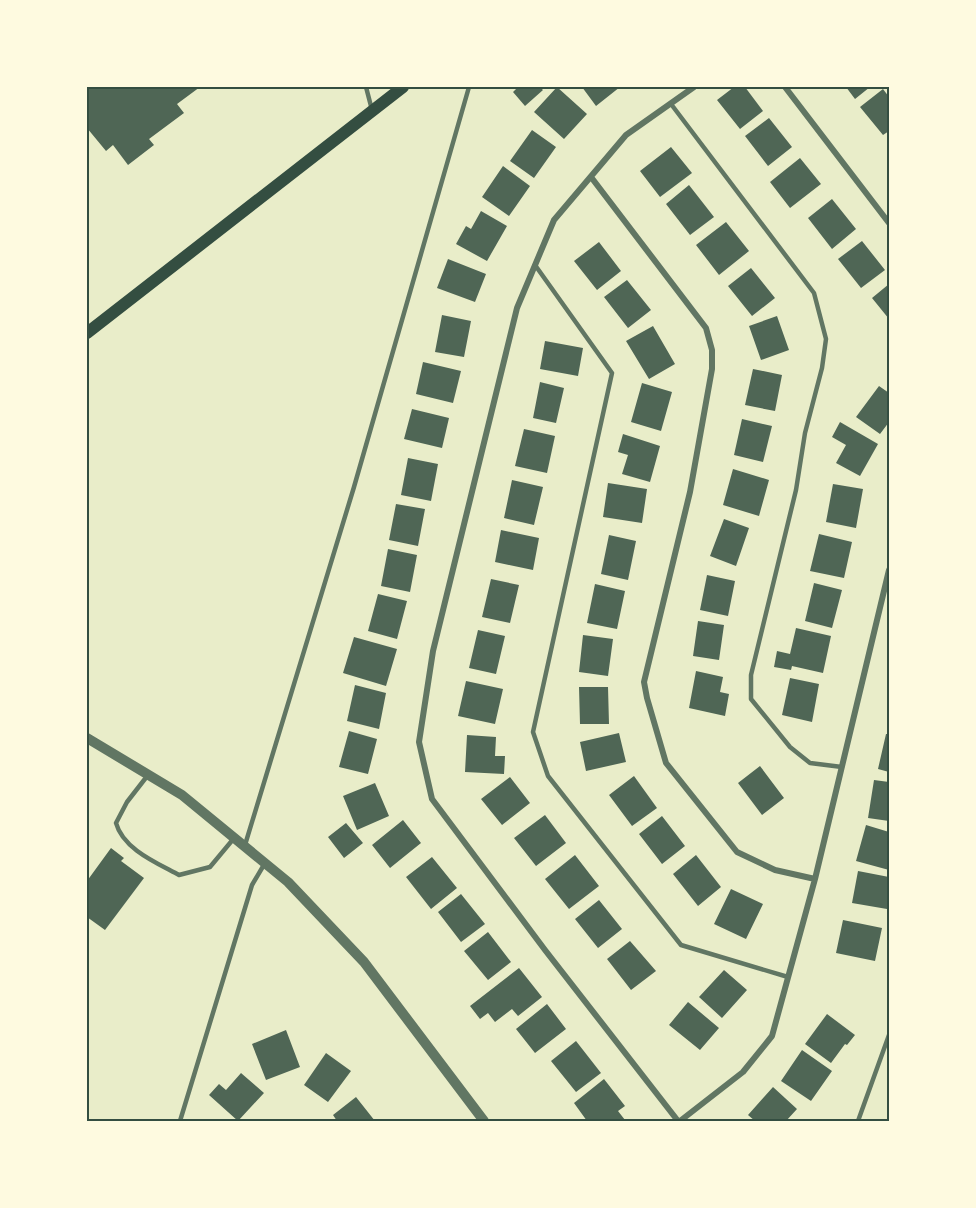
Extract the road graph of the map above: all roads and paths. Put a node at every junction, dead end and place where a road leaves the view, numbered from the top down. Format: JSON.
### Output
{"nodes":[{"id":1,"x":366,"y":87,"type":"edge"},
{"id":2,"x":403,"y":87,"type":"edge"},
{"id":3,"x":469,"y":87,"type":"edge"},
{"id":4,"x":694,"y":87,"type":"edge"},
{"id":5,"x":785,"y":87,"type":"edge"},
{"id":6,"x":671,"y":104,"type":"junction"},
{"id":7,"x":372,"y":111,"type":"junction"},
{"id":8,"x":591,"y":177,"type":"junction"},
{"id":9,"x":889,"y":223,"type":"edge"},
{"id":10,"x":536,"y":265,"type":"junction"},
{"id":11,"x":87,"y":333,"type":"edge"},
{"id":12,"x":889,"y":570,"type":"edge"},
{"id":13,"x":88,"y":740,"type":"edge"},
{"id":14,"x":842,"y":767,"type":"junction"},
{"id":15,"x":148,"y":774,"type":"junction"},
{"id":16,"x":235,"y":837,"type":"junction"},
{"id":17,"x":245,"y":845,"type":"junction"},
{"id":18,"x":265,"y":862,"type":"junction"},
{"id":19,"x":815,"y":879,"type":"junction"},
{"id":20,"x":788,"y":977,"type":"junction"},
{"id":21,"x":889,"y":1035,"type":"edge"},
{"id":22,"x":180,"y":1121,"type":"edge"},
{"id":23,"x":484,"y":1121,"type":"edge"},
{"id":24,"x":679,"y":1121,"type":"edge"},
{"id":25,"x":858,"y":1121,"type":"edge"}],
"edges":[{"from":1,"to":7,"type":"lane"},
{"from":2,"to":7,"type":"main road"},
{"from":3,"to":17,"type":"lane"},
{"from":4,"to":6,"type":"street"},
{"from":5,"to":9,"type":"street"},
{"from":6,"to":8,"type":"street"},
{"from":6,"to":14,"type":"lane"},
{"from":7,"to":11,"type":"main road"},
{"from":8,"to":10,"type":"street"},
{"from":8,"to":19,"type":"street"},
{"from":10,"to":20,"type":"lane"},
{"from":10,"to":24,"type":"street"},
{"from":12,"to":14,"type":"street"},
{"from":13,"to":15,"type":"street"},
{"from":14,"to":19,"type":"street"},
{"from":15,"to":16,"type":"street"},
{"from":15,"to":16,"type":"lane"},
{"from":16,"to":17,"type":"street"},
{"from":17,"to":18,"type":"street"},
{"from":18,"to":22,"type":"lane"},
{"from":18,"to":23,"type":"street"},
{"from":19,"to":20,"type":"street"},
{"from":20,"to":24,"type":"street"},
{"from":21,"to":25,"type":"lane"}]}
